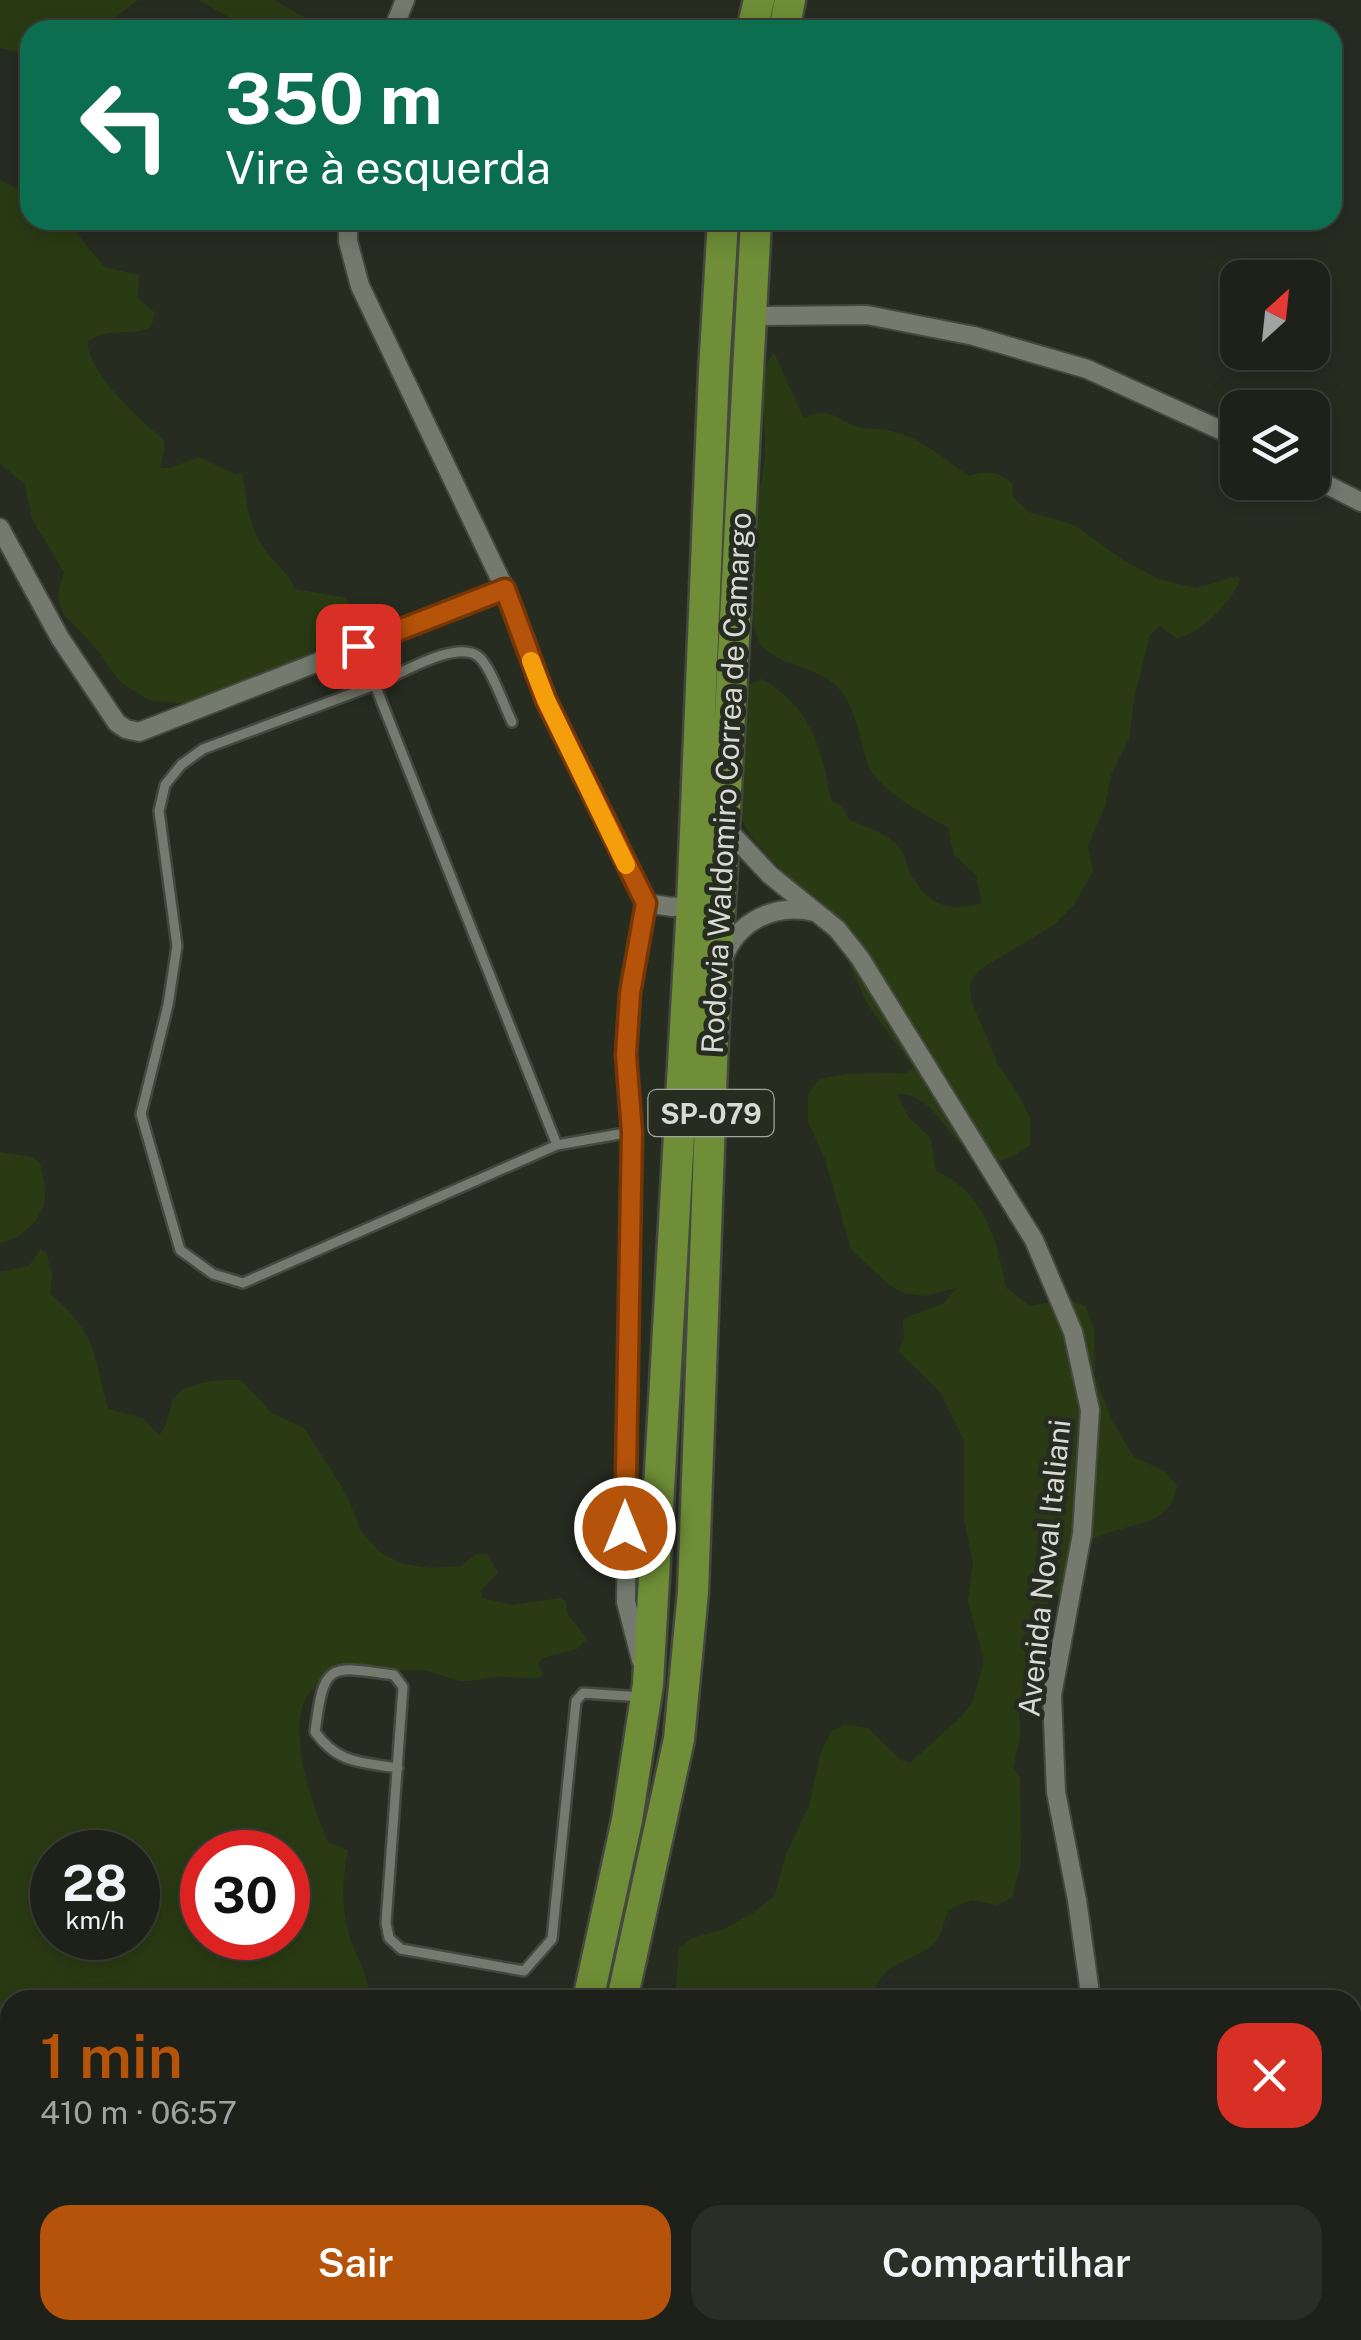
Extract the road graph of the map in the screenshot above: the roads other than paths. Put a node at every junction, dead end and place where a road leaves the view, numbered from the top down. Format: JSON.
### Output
{"nodes":[{"id":1,"x":348,"y":230,"type":"edge"},
{"id":2,"x":723,"y":230,"type":"edge"},
{"id":3,"x":755,"y":230,"type":"edge"},
{"id":4,"x":749,"y":316,"type":"junction"},
{"id":5,"x":1220,"y":430,"type":"edge"},
{"id":6,"x":1330,"y":486,"type":"edge"},
{"id":7,"x":1361,"y":502,"type":"edge"},
{"id":8,"x":0,"y":528,"type":"edge"},
{"id":9,"x":505,"y":589,"type":"junction"},
{"id":10,"x":375,"y":685,"type":"junction"},
{"id":11,"x":512,"y":722,"type":"dead end"},
{"id":12,"x":726,"y":828,"type":"junction"},
{"id":13,"x":646,"y":903,"type":"junction"},
{"id":14,"x":692,"y":905,"type":"junction"},
{"id":15,"x":820,"y":914,"type":"junction"},
{"id":16,"x":718,"y":979,"type":"junction"},
{"id":17,"x":632,"y":1132,"type":"junction"},
{"id":18,"x":557,"y":1146,"type":"junction"},
{"id":19,"x":647,"y":1691,"type":"junction"},
{"id":20,"x":398,"y":1768,"type":"junction"},
{"id":21,"x":590,"y":1990,"type":"edge"},
{"id":22,"x":624,"y":1990,"type":"edge"},
{"id":23,"x":1090,"y":1990,"type":"edge"}],
"edges":[{"from":1,"to":9,"type":"street"},
{"from":2,"to":14,"type":"main road","name":"Rodovia Waldomiro Correa de Camargo","number":"SP-079"},
{"from":3,"to":4,"type":"main road","name":"Rodovia Waldomiro Correa de Camargo","number":"SP-079"},
{"from":4,"to":5,"type":"street"},
{"from":4,"to":12,"type":"main road","name":"Rodovia Waldomiro Correa de Camargo","number":"SP-079"},
{"from":6,"to":7,"type":"street"},
{"from":8,"to":9,"type":"street"},
{"from":9,"to":13,"type":"street"},
{"from":10,"to":11,"type":"lane"},
{"from":10,"to":18,"type":"lane"},
{"from":10,"to":18,"type":"lane"},
{"from":12,"to":15,"type":"street","name":"Avenida Noval Italiani"},
{"from":12,"to":16,"type":"main road","name":"Rodovia Waldomiro Correa de Camargo","number":"SP-079"},
{"from":13,"to":14,"type":"street"},
{"from":13,"to":17,"type":"street"},
{"from":14,"to":19,"type":"main road","name":"Rodovia Waldomiro Correa de Camargo","number":"SP-079"},
{"from":15,"to":16,"type":"street"},
{"from":15,"to":23,"type":"street","name":"Avenida Noval Italiani"},
{"from":16,"to":22,"type":"main road","name":"Rodovia Waldomiro Correa de Camargo","number":"SP-079"},
{"from":17,"to":18,"type":"lane"},
{"from":17,"to":19,"type":"street"},
{"from":19,"to":20,"type":"lane"},
{"from":19,"to":21,"type":"main road","name":"Rodovia Waldomiro Correa de Camargo","number":"SP-079"},
{"from":20,"to":20,"type":"lane"}]}
